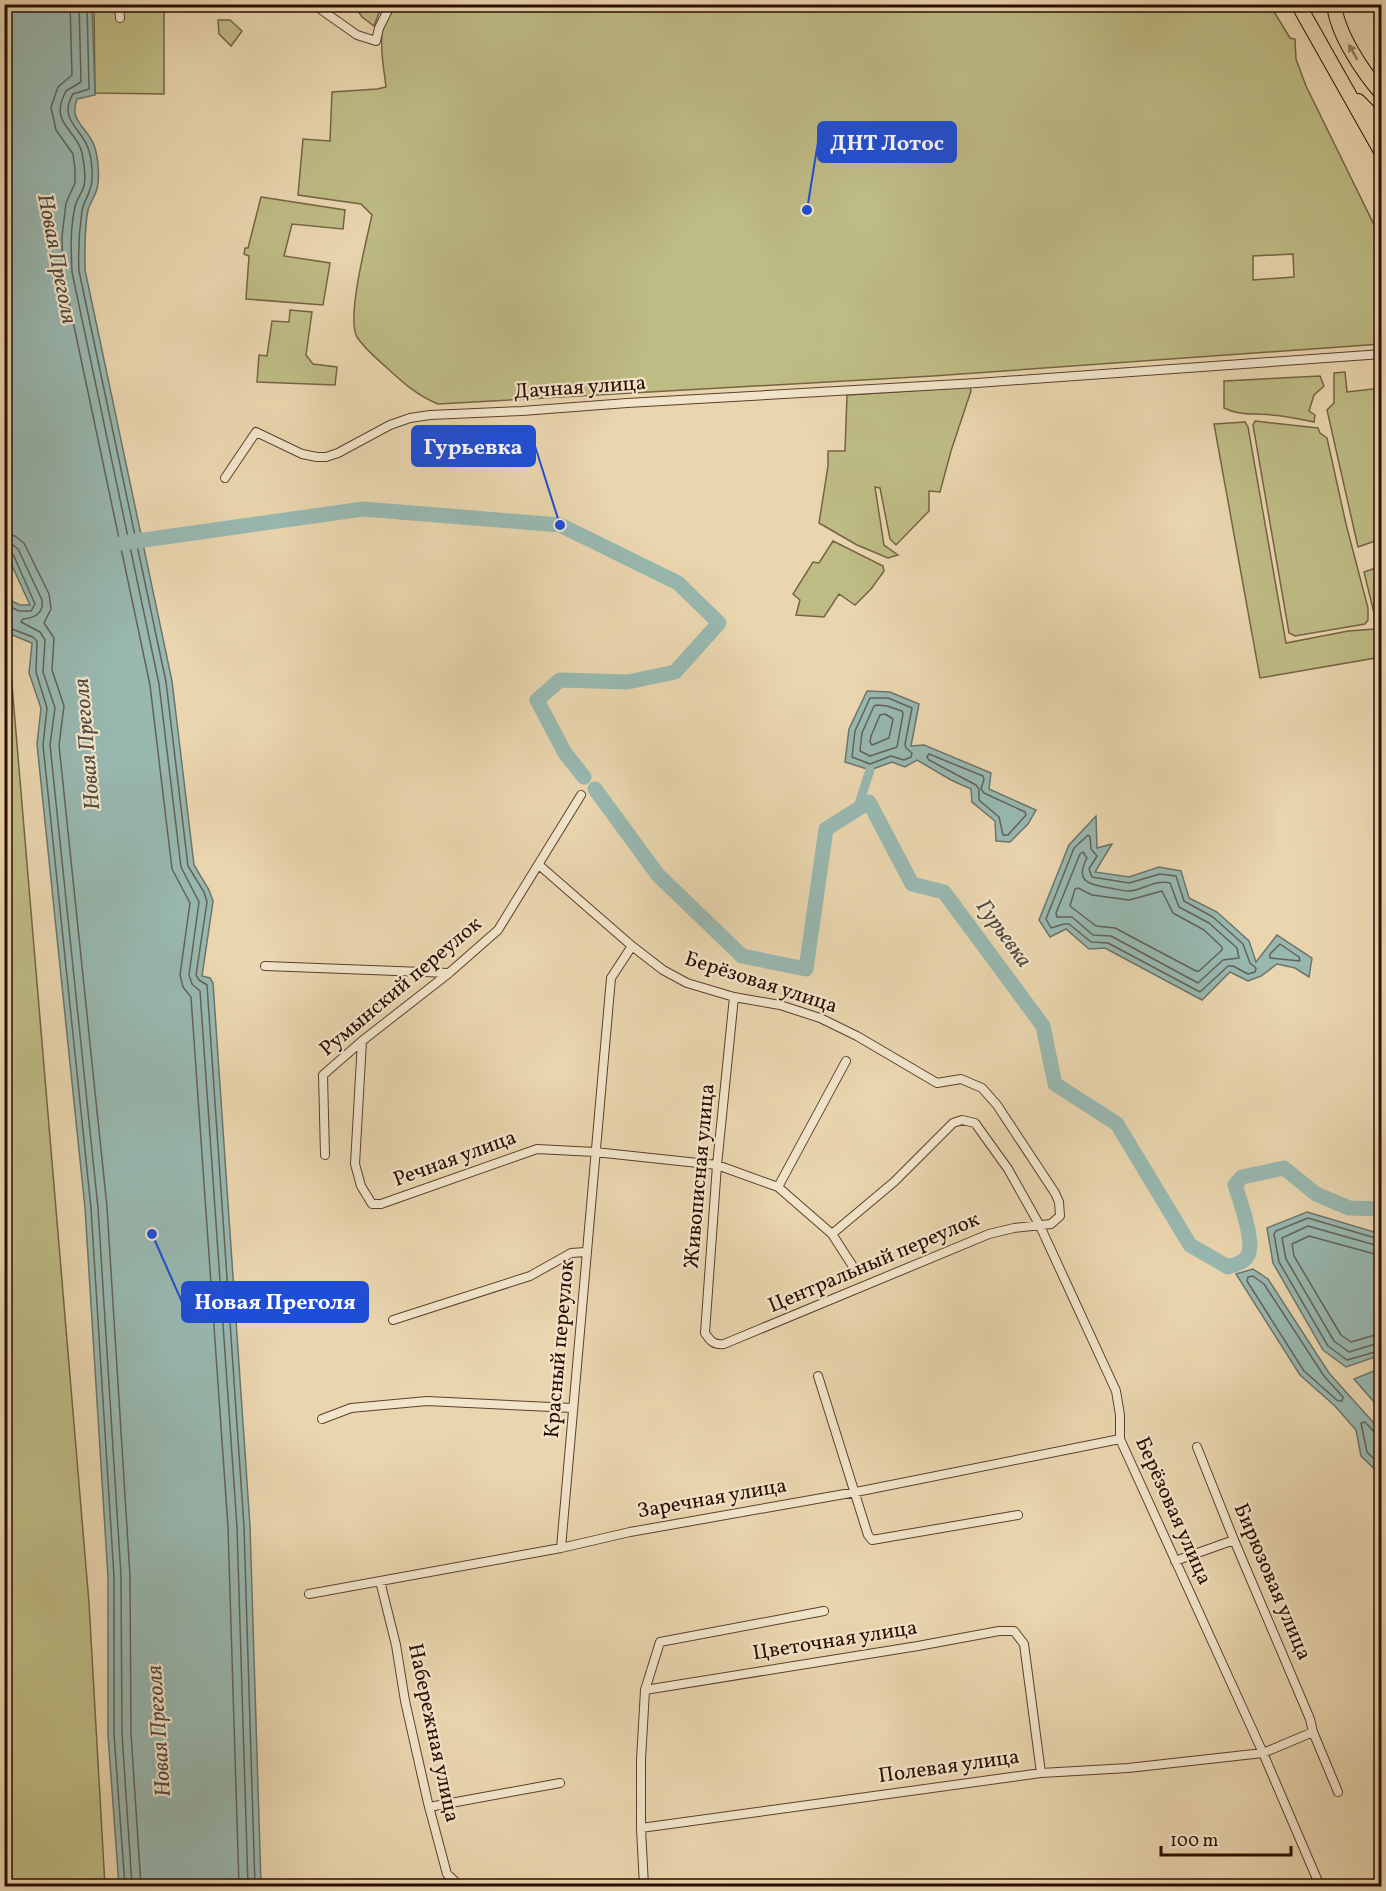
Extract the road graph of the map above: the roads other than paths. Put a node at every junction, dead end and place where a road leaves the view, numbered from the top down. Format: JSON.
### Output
{"nodes":[{"id":1,"x":120,"y":4,"type":"edge"},
{"id":2,"x":314,"y":4,"type":"edge"},
{"id":3,"x":392,"y":4,"type":"edge"},
{"id":4,"x":1298,"y":4,"type":"edge"},
{"id":5,"x":1335,"y":4,"type":"edge"},
{"id":6,"x":120,"y":18,"type":"dead end"},
{"id":7,"x":1343,"y":84,"type":"junction"},
{"id":8,"x":1382,"y":94,"type":"edge"},
{"id":9,"x":1382,"y":125,"type":"edge"},
{"id":10,"x":1382,"y":153,"type":"edge"},
{"id":11,"x":1382,"y":354,"type":"edge"},
{"id":12,"x":225,"y":478,"type":"dead end"},
{"id":13,"x":581,"y":795,"type":"dead end"},
{"id":14,"x":539,"y":865,"type":"junction"},
{"id":15,"x":632,"y":946,"type":"junction"},
{"id":16,"x":265,"y":966,"type":"dead end"},
{"id":17,"x":449,"y":973,"type":"junction"},
{"id":18,"x":734,"y":997,"type":"junction"},
{"id":19,"x":362,"y":1041,"type":"junction"},
{"id":20,"x":846,"y":1061,"type":"dead end"},
{"id":21,"x":595,"y":1152,"type":"junction"},
{"id":22,"x":325,"y":1155,"type":"dead end"},
{"id":23,"x":717,"y":1165,"type":"junction"},
{"id":24,"x":778,"y":1187,"type":"junction"},
{"id":25,"x":1040,"y":1226,"type":"junction"},
{"id":26,"x":832,"y":1234,"type":"junction"},
{"id":27,"x":586,"y":1252,"type":"junction"},
{"id":28,"x":852,"y":1265,"type":"dead end"},
{"id":29,"x":393,"y":1320,"type":"dead end"},
{"id":30,"x":724,"y":1344,"type":"joint"},
{"id":31,"x":818,"y":1376,"type":"dead end"},
{"id":32,"x":573,"y":1408,"type":"junction"},
{"id":33,"x":322,"y":1419,"type":"dead end"},
{"id":34,"x":1120,"y":1439,"type":"junction"},
{"id":35,"x":1197,"y":1447,"type":"dead end"},
{"id":36,"x":856,"y":1492,"type":"junction"},
{"id":37,"x":1018,"y":1515,"type":"dead end"},
{"id":38,"x":1234,"y":1540,"type":"junction"},
{"id":39,"x":561,"y":1548,"type":"junction"},
{"id":40,"x":1175,"y":1561,"type":"junction"},
{"id":41,"x":380,"y":1581,"type":"junction"},
{"id":42,"x":309,"y":1594,"type":"dead end"},
{"id":43,"x":824,"y":1611,"type":"dead end"},
{"id":44,"x":645,"y":1689,"type":"junction"},
{"id":45,"x":1313,"y":1732,"type":"junction"},
{"id":46,"x":1263,"y":1753,"type":"junction"},
{"id":47,"x":1041,"y":1773,"type":"junction"},
{"id":48,"x":560,"y":1783,"type":"dead end"},
{"id":49,"x":1338,"y":1792,"type":"dead end"},
{"id":50,"x":429,"y":1807,"type":"junction"},
{"id":51,"x":641,"y":1828,"type":"junction"},
{"id":52,"x":460,"y":1887,"type":"edge"},
{"id":53,"x":644,"y":1887,"type":"edge"},
{"id":54,"x":1320,"y":1887,"type":"edge"}],
"edges":[{"from":1,"to":6,"type":"street"},
{"from":2,"to":3,"type":"street"},
{"from":4,"to":7,"type":"highway"},
{"from":8,"to":5,"type":"highway","one_way":true},
{"from":7,"to":9,"type":"highway"},
{"from":7,"to":10,"type":"highway"},
{"from":11,"to":12,"type":"street","name":"Дачная улица"},
{"from":13,"to":14,"type":"street","name":"Румынский переулок"},
{"from":14,"to":15,"type":"street","name":"Берёзовая улица"},
{"from":14,"to":17,"type":"street","name":"Румынский переулок"},
{"from":15,"to":18,"type":"street","name":"Берёзовая улица"},
{"from":15,"to":21,"type":"street","name":"Красный переулок"},
{"from":16,"to":17,"type":"street"},
{"from":17,"to":19,"type":"street","name":"Румынский переулок"},
{"from":18,"to":23,"type":"street","name":"Живописная улица"},
{"from":18,"to":25,"type":"street","name":"Берёзовая улица"},
{"from":19,"to":21,"type":"street","name":"Речная улица"},
{"from":19,"to":22,"type":"street","name":"Румынский переулок"},
{"from":20,"to":24,"type":"street"},
{"from":21,"to":23,"type":"street","name":"Речная улица"},
{"from":21,"to":27,"type":"street","name":"Красный переулок"},
{"from":23,"to":24,"type":"street","name":"Центральный переулок"},
{"from":23,"to":30,"type":"street","name":"Живописная улица"},
{"from":24,"to":26,"type":"street","name":"Центральный переулок"},
{"from":25,"to":26,"type":"street","name":"Берёзовая улица"},
{"from":25,"to":30,"type":"street","name":"Центральный переулок"},
{"from":25,"to":34,"type":"street","name":"Берёзовая улица"},
{"from":26,"to":28,"type":"street","name":"Центральный переулок"},
{"from":27,"to":29,"type":"street"},
{"from":27,"to":32,"type":"street","name":"Красный переулок"},
{"from":31,"to":36,"type":"street"},
{"from":32,"to":33,"type":"street"},
{"from":32,"to":39,"type":"street","name":"Красный переулок"},
{"from":34,"to":36,"type":"street","name":"Заречная улица"},
{"from":34,"to":40,"type":"street","name":"Берёзовая улица"},
{"from":35,"to":38,"type":"street","name":"Бирюзовая улица"},
{"from":36,"to":37,"type":"street"},
{"from":36,"to":39,"type":"street","name":"Заречная улица"},
{"from":38,"to":40,"type":"street"},
{"from":38,"to":45,"type":"street","name":"Бирюзовая улица"},
{"from":39,"to":41,"type":"street","name":"Заречная улица"},
{"from":40,"to":46,"type":"street","name":"Берёзовая улица"},
{"from":41,"to":42,"type":"street","name":"Заречная улица"},
{"from":41,"to":50,"type":"street","name":"Набережная улица"},
{"from":43,"to":44,"type":"street"},
{"from":44,"to":47,"type":"street","name":"Цветочная улица"},
{"from":44,"to":51,"type":"street"},
{"from":45,"to":46,"type":"street"},
{"from":45,"to":49,"type":"street","name":"Бирюзовая улица"},
{"from":46,"to":47,"type":"street","name":"Полевая улица"},
{"from":46,"to":54,"type":"street","name":"Берёзовая улица"},
{"from":47,"to":51,"type":"street","name":"Полевая улица"},
{"from":48,"to":50,"type":"street"},
{"from":50,"to":52,"type":"street","name":"Набережная улица"},
{"from":51,"to":53,"type":"street"}]}
